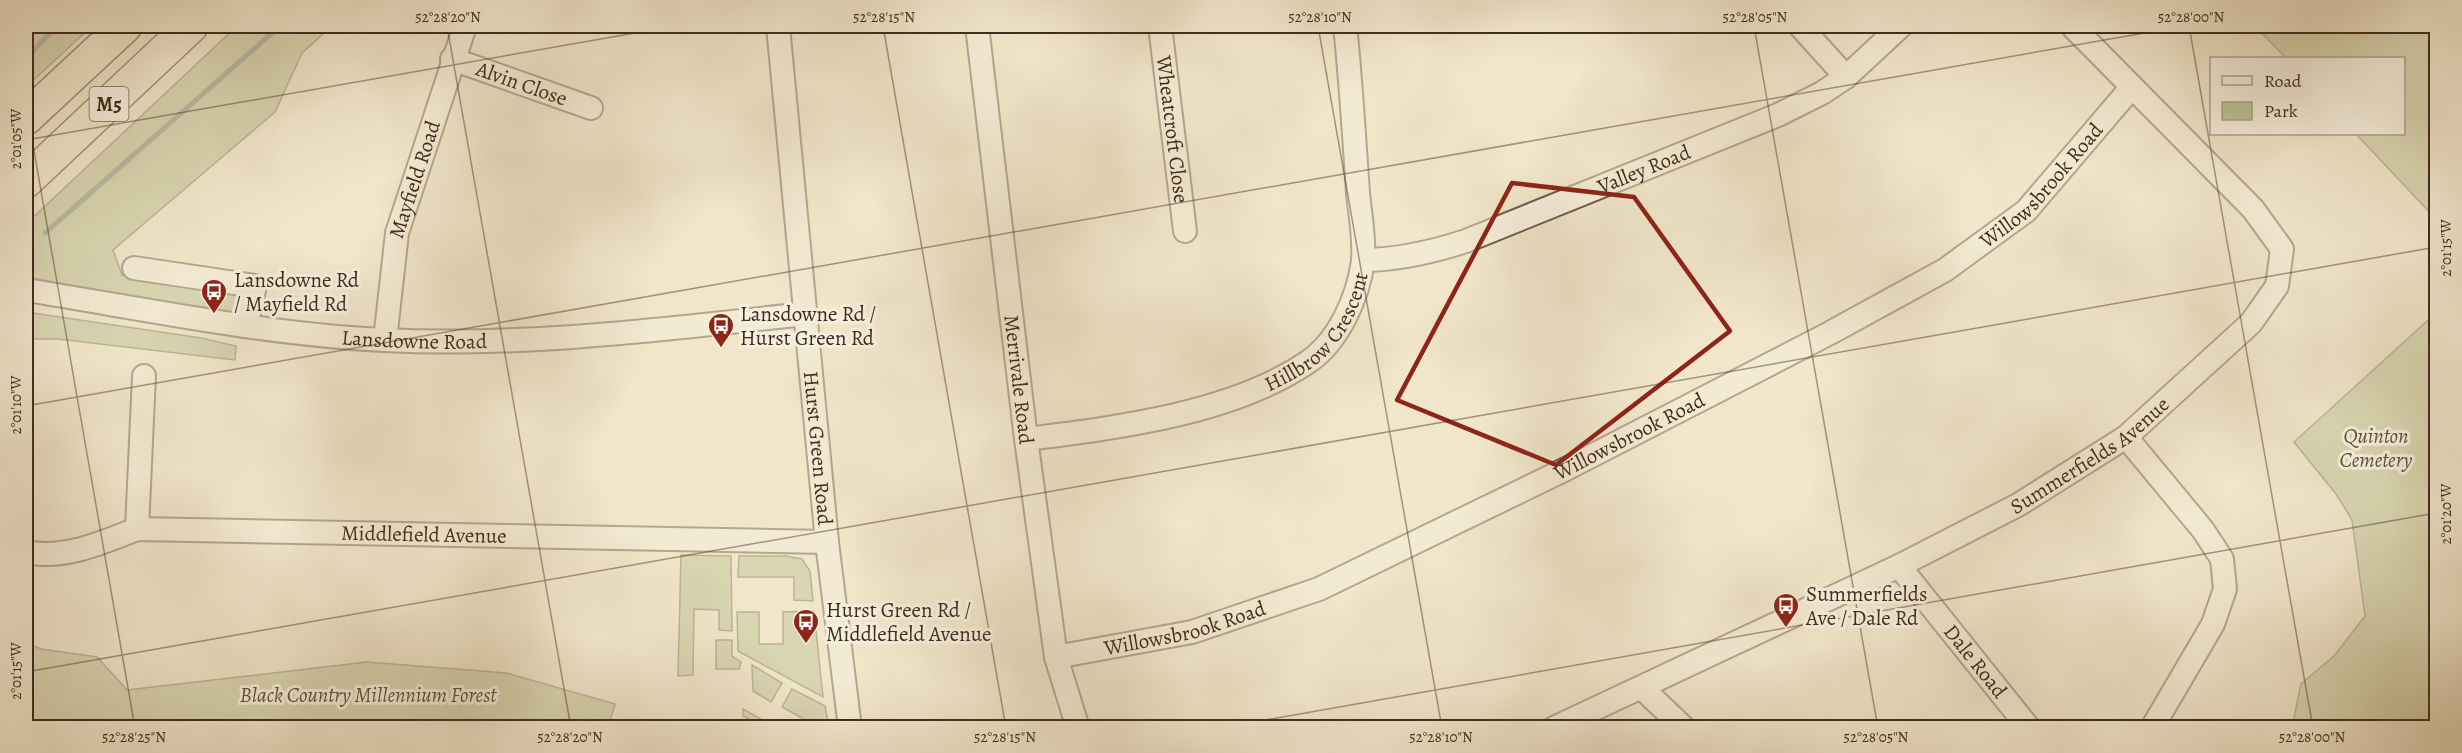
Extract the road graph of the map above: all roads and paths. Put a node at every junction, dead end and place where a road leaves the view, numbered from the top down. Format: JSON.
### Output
{"nodes":[{"id":1,"x":125,"y":26,"type":"edge"},
{"id":2,"x":191,"y":26,"type":"edge"},
{"id":3,"x":465,"y":26,"type":"edge"},
{"id":4,"x":778,"y":26,"type":"edge"},
{"id":5,"x":978,"y":26,"type":"edge"},
{"id":6,"x":1160,"y":26,"type":"edge"},
{"id":7,"x":1345,"y":26,"type":"edge"},
{"id":8,"x":1800,"y":26,"type":"edge"},
{"id":9,"x":1901,"y":26,"type":"edge"},
{"id":10,"x":2072,"y":26,"type":"edge"},
{"id":11,"x":452,"y":59,"type":"junction"},
{"id":12,"x":1846,"y":77,"type":"junction"},
{"id":13,"x":2131,"y":88,"type":"junction"},
{"id":14,"x":591,"y":108,"type":"dead end"},
{"id":15,"x":26,"y":118,"type":"edge"},
{"id":16,"x":26,"y":181,"type":"edge"},
{"id":17,"x":1185,"y":231,"type":"dead end"},
{"id":18,"x":1363,"y":260,"type":"junction"},
{"id":19,"x":134,"y":268,"type":"dead end"},
{"id":20,"x":26,"y":290,"type":"edge"},
{"id":21,"x":805,"y":314,"type":"junction"},
{"id":22,"x":246,"y":326,"type":"junction"},
{"id":23,"x":385,"y":340,"type":"junction"},
{"id":24,"x":144,"y":376,"type":"dead end"},
{"id":25,"x":2126,"y":437,"type":"junction"},
{"id":26,"x":1026,"y":439,"type":"junction"},
{"id":27,"x":137,"y":529,"type":"junction"},
{"id":28,"x":827,"y":542,"type":"junction"},
{"id":29,"x":26,"y":552,"type":"edge"},
{"id":30,"x":1899,"y":566,"type":"junction"},
{"id":31,"x":1056,"y":657,"type":"junction"},
{"id":32,"x":1642,"y":687,"type":"junction"},
{"id":33,"x":850,"y":728,"type":"edge"},
{"id":34,"x":1078,"y":728,"type":"edge"},
{"id":35,"x":1554,"y":728,"type":"edge"},
{"id":36,"x":1684,"y":728,"type":"edge"},
{"id":37,"x":2029,"y":728,"type":"edge"},
{"id":38,"x":2152,"y":728,"type":"edge"}],
"edges":[{"from":1,"to":15,"type":"highway","number":"M5"},
{"from":2,"to":16,"type":"highway","number":"M5"},
{"from":3,"to":11,"type":"street","name":"Mayfield Road"},
{"from":4,"to":21,"type":"street","name":"Hurst Green Road"},
{"from":5,"to":26,"type":"street","name":"Merrivale Road"},
{"from":6,"to":17,"type":"street","name":"Wheatcroft Close"},
{"from":7,"to":18,"type":"street","name":"Hillbrow Crescent"},
{"from":8,"to":12,"type":"street"},
{"from":9,"to":12,"type":"street","name":"Valley Road"},
{"from":10,"to":13,"type":"street","name":"Summerfields Avenue"},
{"from":11,"to":14,"type":"street","name":"Alvin Close"},
{"from":11,"to":23,"type":"street","name":"Mayfield Road"},
{"from":12,"to":18,"type":"street","name":"Valley Road"},
{"from":13,"to":25,"type":"street","name":"Summerfields Avenue"},
{"from":13,"to":31,"type":"street","name":"Willowsbrook Road"},
{"from":18,"to":26,"type":"street","name":"Hillbrow Crescent"},
{"from":19,"to":22,"type":"street"},
{"from":20,"to":22,"type":"street","name":"Lansdowne Road"},
{"from":21,"to":23,"type":"street","name":"Lansdowne Road"},
{"from":21,"to":28,"type":"street","name":"Hurst Green Road"},
{"from":22,"to":23,"type":"street","name":"Lansdowne Road"},
{"from":24,"to":27,"type":"street"},
{"from":25,"to":30,"type":"street","name":"Summerfields Avenue"},
{"from":25,"to":38,"type":"street"},
{"from":26,"to":31,"type":"street","name":"Merrivale Road"},
{"from":27,"to":28,"type":"street","name":"Middlefield Avenue"},
{"from":27,"to":29,"type":"street","name":"Middlefield Avenue"},
{"from":28,"to":33,"type":"street","name":"Hurst Green Road"},
{"from":30,"to":32,"type":"street","name":"Summerfields Avenue"},
{"from":30,"to":37,"type":"street","name":"Dale Road"},
{"from":31,"to":34,"type":"street","name":"Merrivale Road"},
{"from":32,"to":35,"type":"street","name":"Summerfields Avenue"},
{"from":32,"to":36,"type":"street"}]}
